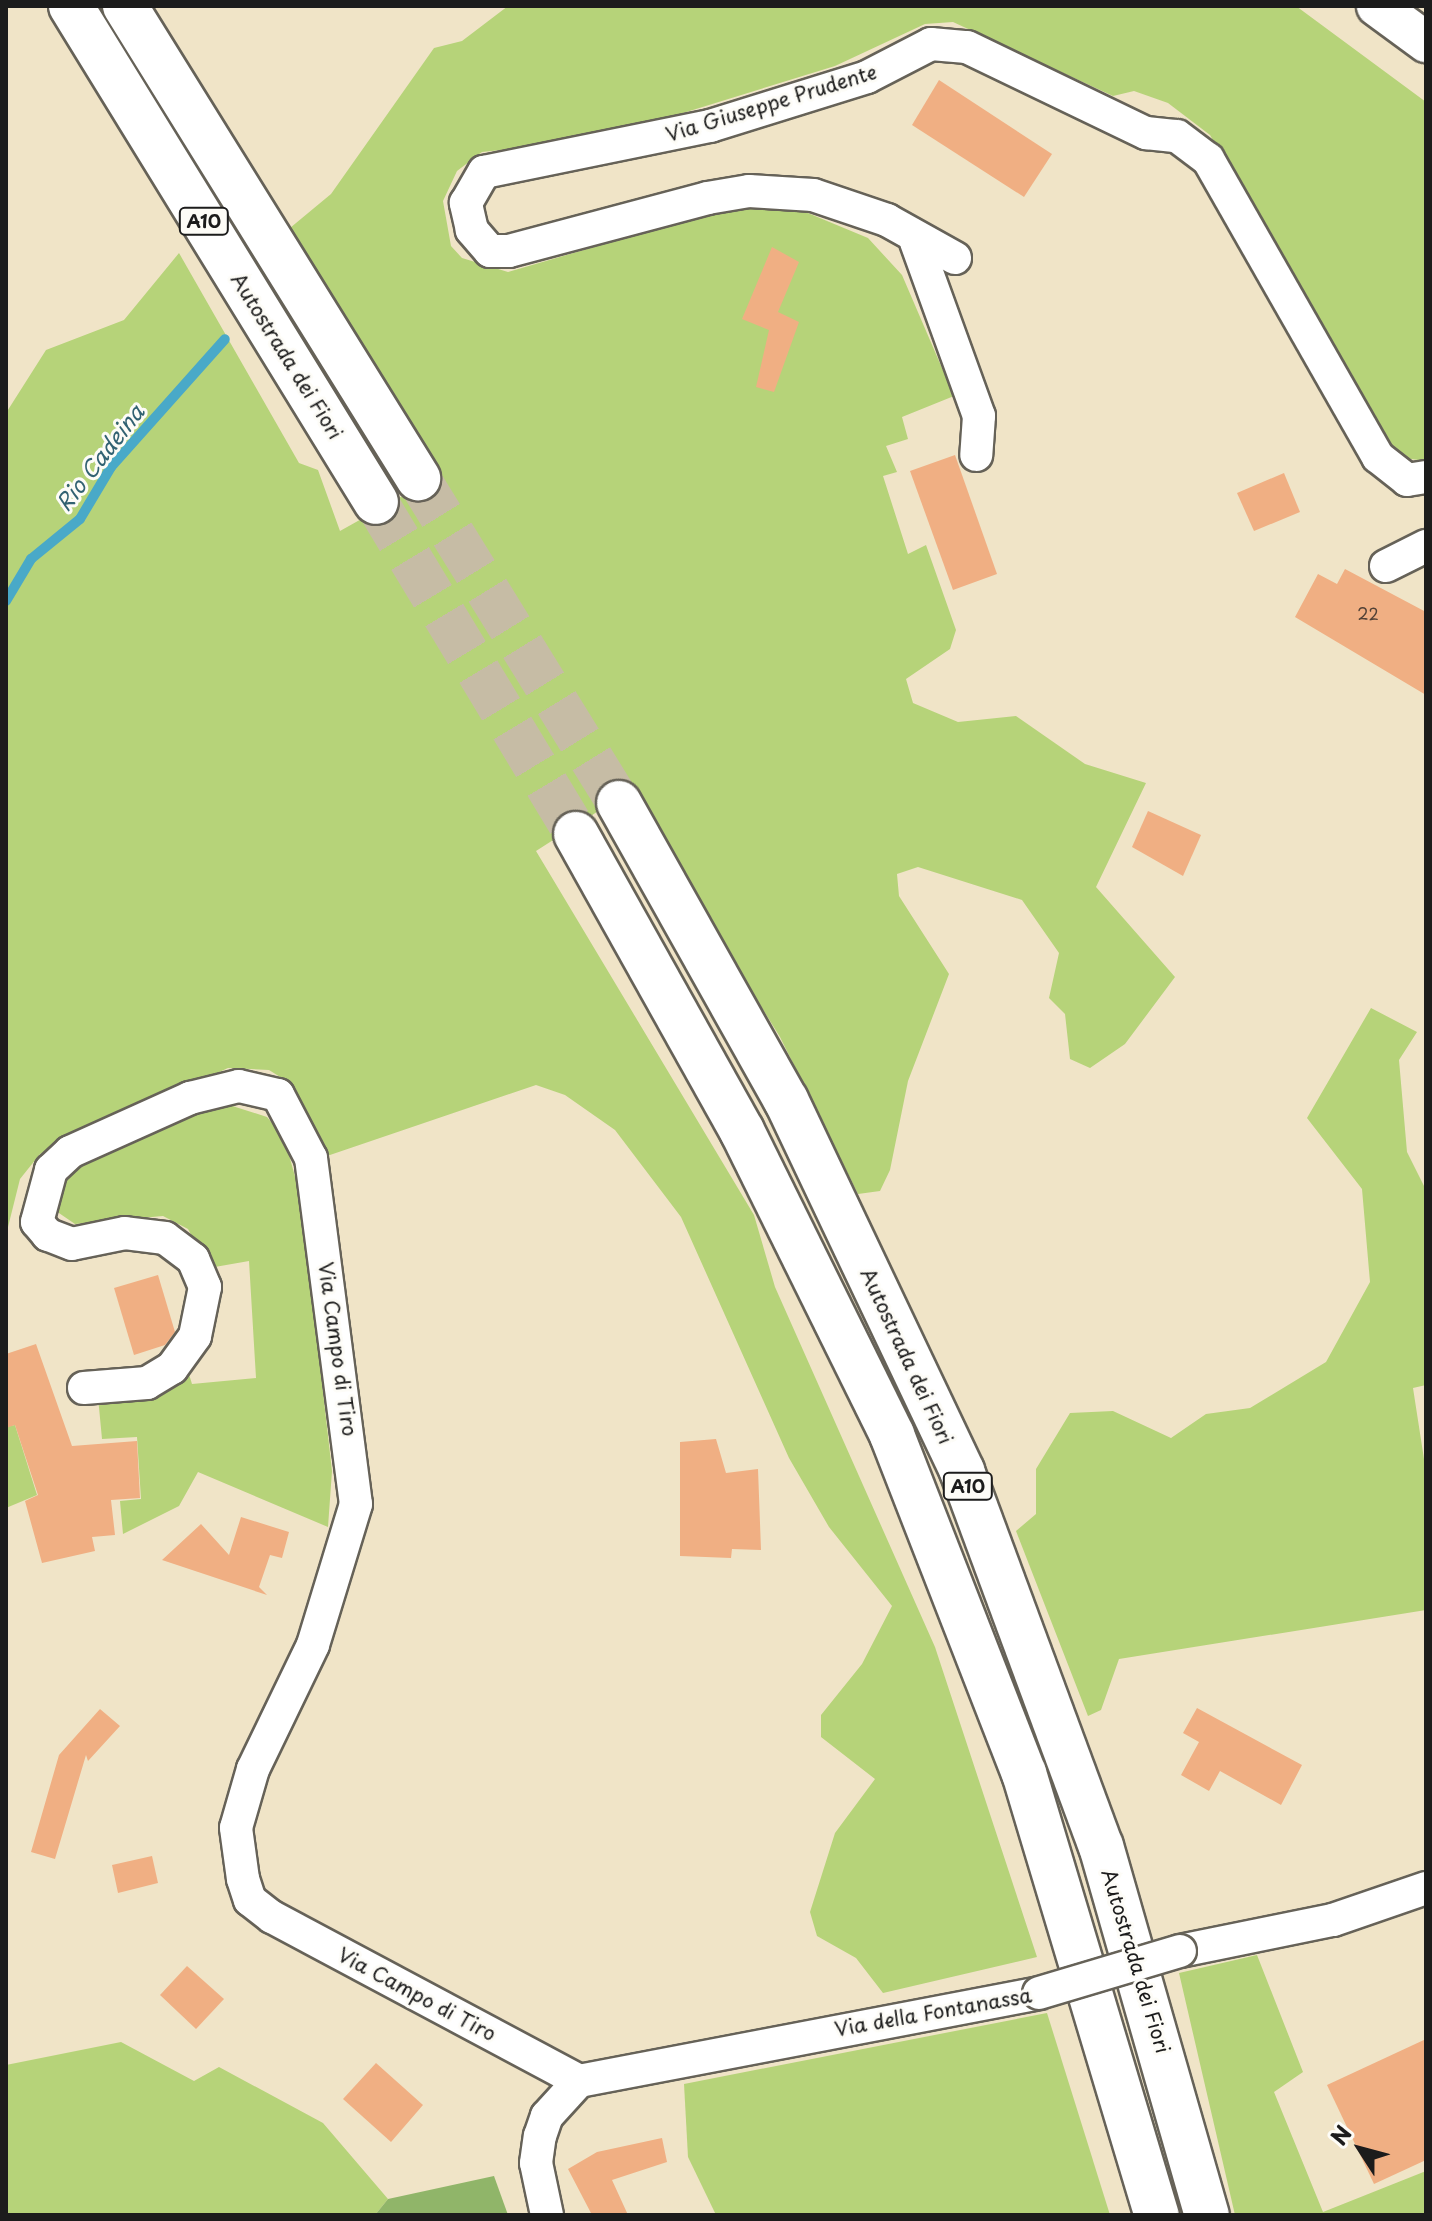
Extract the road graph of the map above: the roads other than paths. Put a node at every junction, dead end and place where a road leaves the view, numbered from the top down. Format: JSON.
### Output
{"nodes":[{"id":1,"x":71,"y":6,"type":"edge"},
{"id":2,"x":125,"y":6,"type":"edge"},
{"id":3,"x":1377,"y":6,"type":"edge"},
{"id":4,"x":1426,"y":42,"type":"edge"},
{"id":5,"x":916,"y":242,"type":"junction"},
{"id":6,"x":955,"y":258,"type":"dead end"},
{"id":7,"x":976,"y":455,"type":"dead end"},
{"id":8,"x":1426,"y":477,"type":"edge"},
{"id":9,"x":418,"y":478,"type":"tunnel mouth"},
{"id":10,"x":376,"y":502,"type":"tunnel mouth"},
{"id":11,"x":1426,"y":546,"type":"edge"},
{"id":12,"x":1386,"y":566,"type":"dead end"},
{"id":13,"x":619,"y":803,"type":"tunnel mouth"},
{"id":14,"x":576,"y":834,"type":"tunnel mouth"},
{"id":15,"x":84,"y":1388,"type":"dead end"},
{"id":16,"x":1426,"y":1888,"type":"edge"},
{"id":17,"x":579,"y":2081,"type":"junction"},
{"id":18,"x":547,"y":2215,"type":"edge"},
{"id":19,"x":1157,"y":2215,"type":"edge"},
{"id":20,"x":1207,"y":2215,"type":"edge"}],
"edges":[{"from":1,"to":10,"type":"highway","name":"Autostrada dei Fiori","number":"A10"},
{"from":2,"to":9,"type":"highway","number":"A10"},
{"from":3,"to":4,"type":"street"},
{"from":5,"to":6,"type":"street","name":"Via Giuseppe Prudente"},
{"from":5,"to":7,"type":"street"},
{"from":5,"to":8,"type":"street","name":"Via Giuseppe Prudente"},
{"from":11,"to":12,"type":"street"},
{"from":13,"to":20,"type":"highway","name":"Autostrada dei Fiori","number":"A10"},
{"from":14,"to":19,"type":"highway","number":"A10"},
{"from":15,"to":17,"type":"street","name":"Via Campo di Tiro"},
{"from":16,"to":17,"type":"street","name":"Via della Fontanassa","bridge":true},
{"from":17,"to":18,"type":"street"}]}
